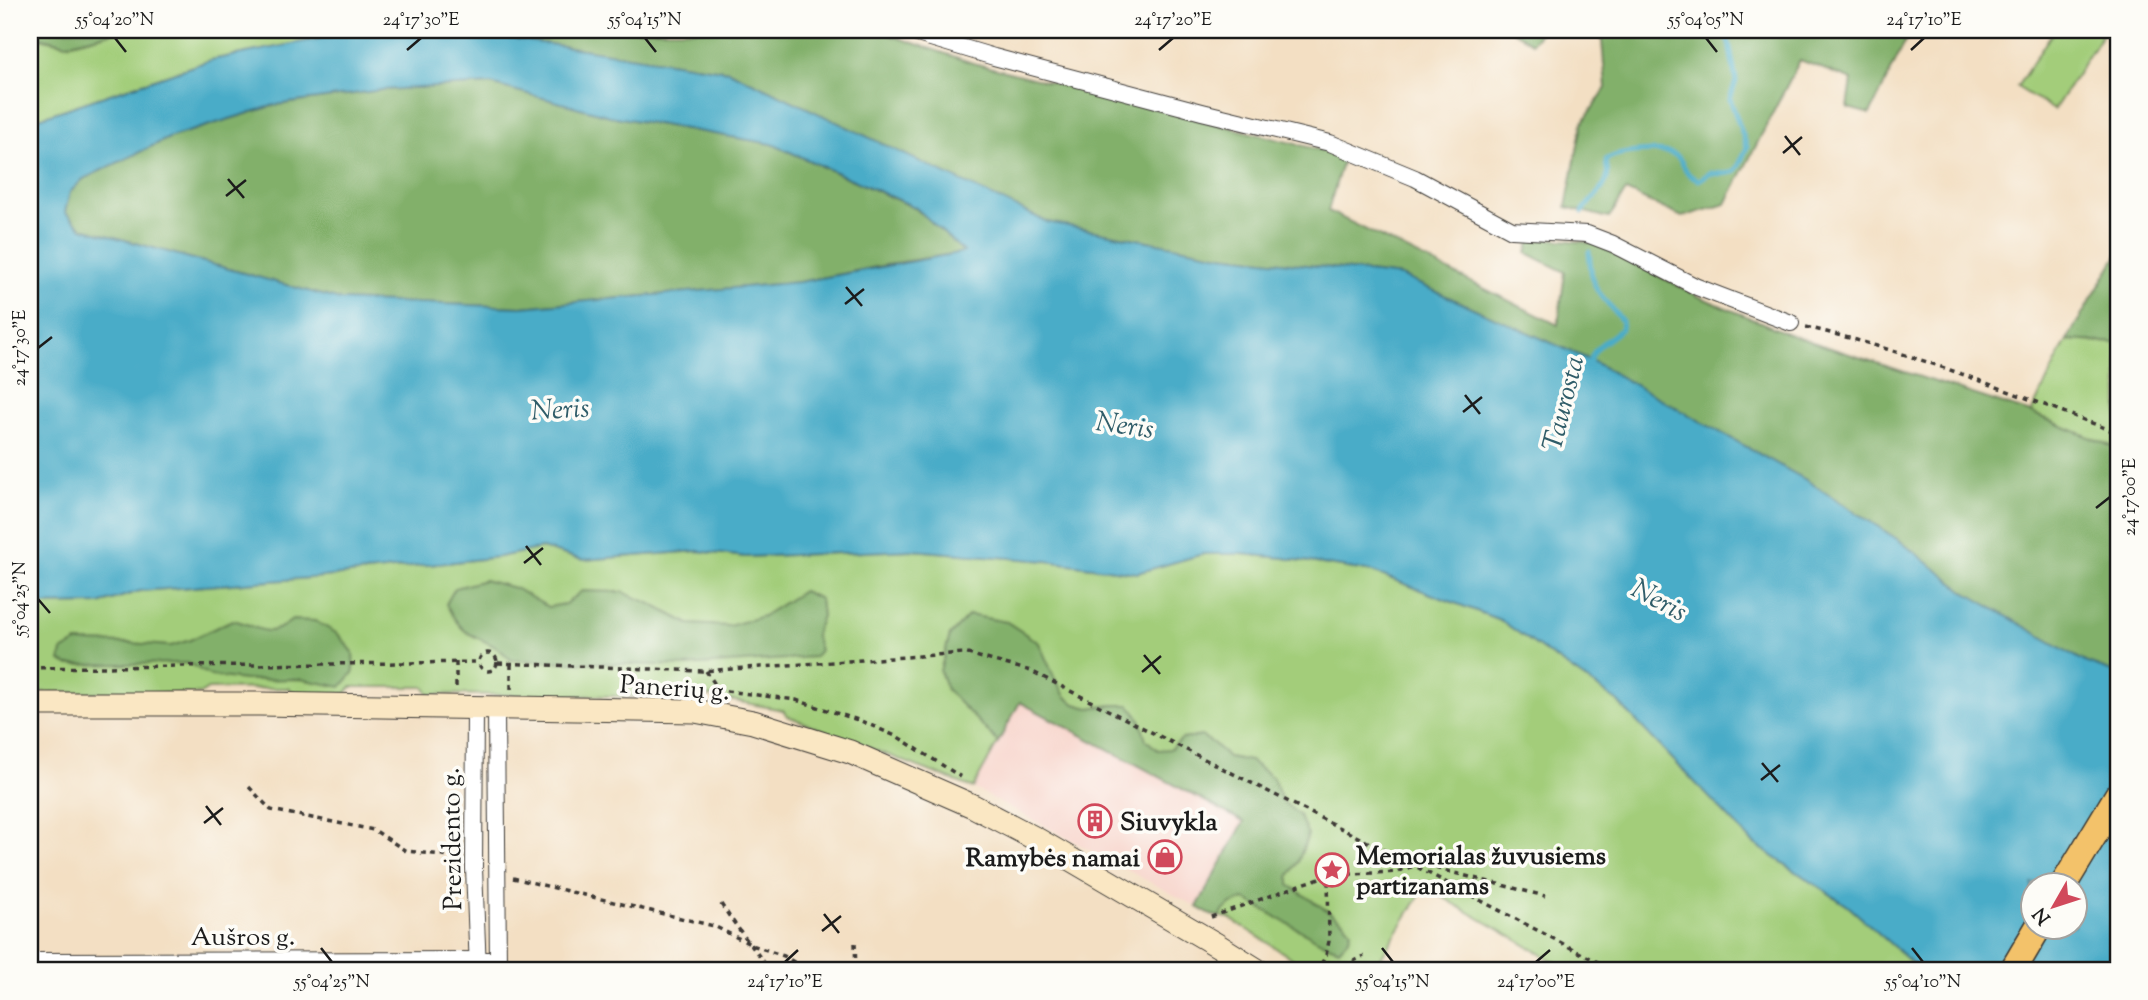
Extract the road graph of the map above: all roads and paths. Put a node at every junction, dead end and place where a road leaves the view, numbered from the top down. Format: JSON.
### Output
{"nodes":[{"id":1,"x":904,"y":30,"type":"edge"},
{"id":2,"x":1791,"y":323,"type":"joint"},
{"id":3,"x":2118,"y":433,"type":"edge"},
{"id":4,"x":456,"y":662,"type":"junction"},
{"id":5,"x":479,"y":663,"type":"junction"},
{"id":6,"x":498,"y":663,"type":"junction"},
{"id":7,"x":30,"y":668,"type":"edge"},
{"id":8,"x":30,"y":704,"type":"edge"},
{"id":9,"x":476,"y":708,"type":"junction"},
{"id":10,"x":249,"y":787,"type":"dead end"},
{"id":11,"x":2118,"y":794,"type":"edge"},
{"id":12,"x":1413,"y":865,"type":"junction"},
{"id":13,"x":474,"y":868,"type":"junction"},
{"id":14,"x":2072,"y":870,"type":"edge"},
{"id":15,"x":498,"y":874,"type":"junction"},
{"id":16,"x":1328,"y":875,"type":"junction"},
{"id":17,"x":1545,"y":897,"type":"dead end"},
{"id":18,"x":721,"y":904,"type":"dead end"},
{"id":19,"x":1210,"y":917,"type":"dead end"},
{"id":20,"x":2030,"y":940,"type":"edge"},
{"id":21,"x":855,"y":943,"type":"dead end"},
{"id":22,"x":752,"y":945,"type":"junction"},
{"id":23,"x":1364,"y":956,"type":"dead end"},
{"id":24,"x":30,"y":961,"type":"edge"},
{"id":25,"x":478,"y":965,"type":"edge"},
{"id":26,"x":498,"y":965,"type":"edge"},
{"id":27,"x":143,"y":966,"type":"edge"},
{"id":28,"x":769,"y":970,"type":"edge"},
{"id":29,"x":807,"y":970,"type":"edge"},
{"id":30,"x":856,"y":970,"type":"edge"},
{"id":31,"x":1257,"y":970,"type":"edge"},
{"id":32,"x":1318,"y":970,"type":"edge"},
{"id":33,"x":1335,"y":970,"type":"edge"},
{"id":34,"x":1613,"y":970,"type":"edge"},
{"id":35,"x":2012,"y":970,"type":"edge"}],
"edges":[{"from":1,"to":2,"type":"street"},
{"from":2,"to":3,"type":"path"},
{"from":4,"to":5,"type":"path"},
{"from":4,"to":7,"type":"path"},
{"from":4,"to":9,"type":"path"},
{"from":5,"to":6,"type":"path"},
{"from":5,"to":6,"type":"path"},
{"from":6,"to":12,"type":"path"},
{"from":8,"to":9,"type":"street","name":"Panerių g."},
{"from":9,"to":13,"type":"street","name":"Prezidento g."},
{"from":9,"to":15,"type":"street","name":"Prezidento g."},
{"from":9,"to":31,"type":"street","name":"Panerių g."},
{"from":10,"to":13,"type":"path"},
{"from":11,"to":14,"type":"main road"},
{"from":12,"to":16,"type":"path"},
{"from":12,"to":17,"type":"path"},
{"from":12,"to":34,"type":"path"},
{"from":13,"to":25,"type":"street","name":"Prezidento g."},
{"from":15,"to":22,"type":"path"},
{"from":15,"to":26,"type":"street","name":"Prezidento g."},
{"from":16,"to":19,"type":"path"},
{"from":16,"to":32,"type":"path"},
{"from":18,"to":22,"type":"path"},
{"from":20,"to":35,"type":"main road"},
{"from":21,"to":30,"type":"path"},
{"from":22,"to":28,"type":"path"},
{"from":22,"to":29,"type":"path"},
{"from":23,"to":33,"type":"path"},
{"from":24,"to":27,"type":"street","name":"Aušros g."},
{"from":25,"to":26,"type":"street","name":"Aušros g."},
{"from":25,"to":27,"type":"street","name":"Aušros g."}]}
